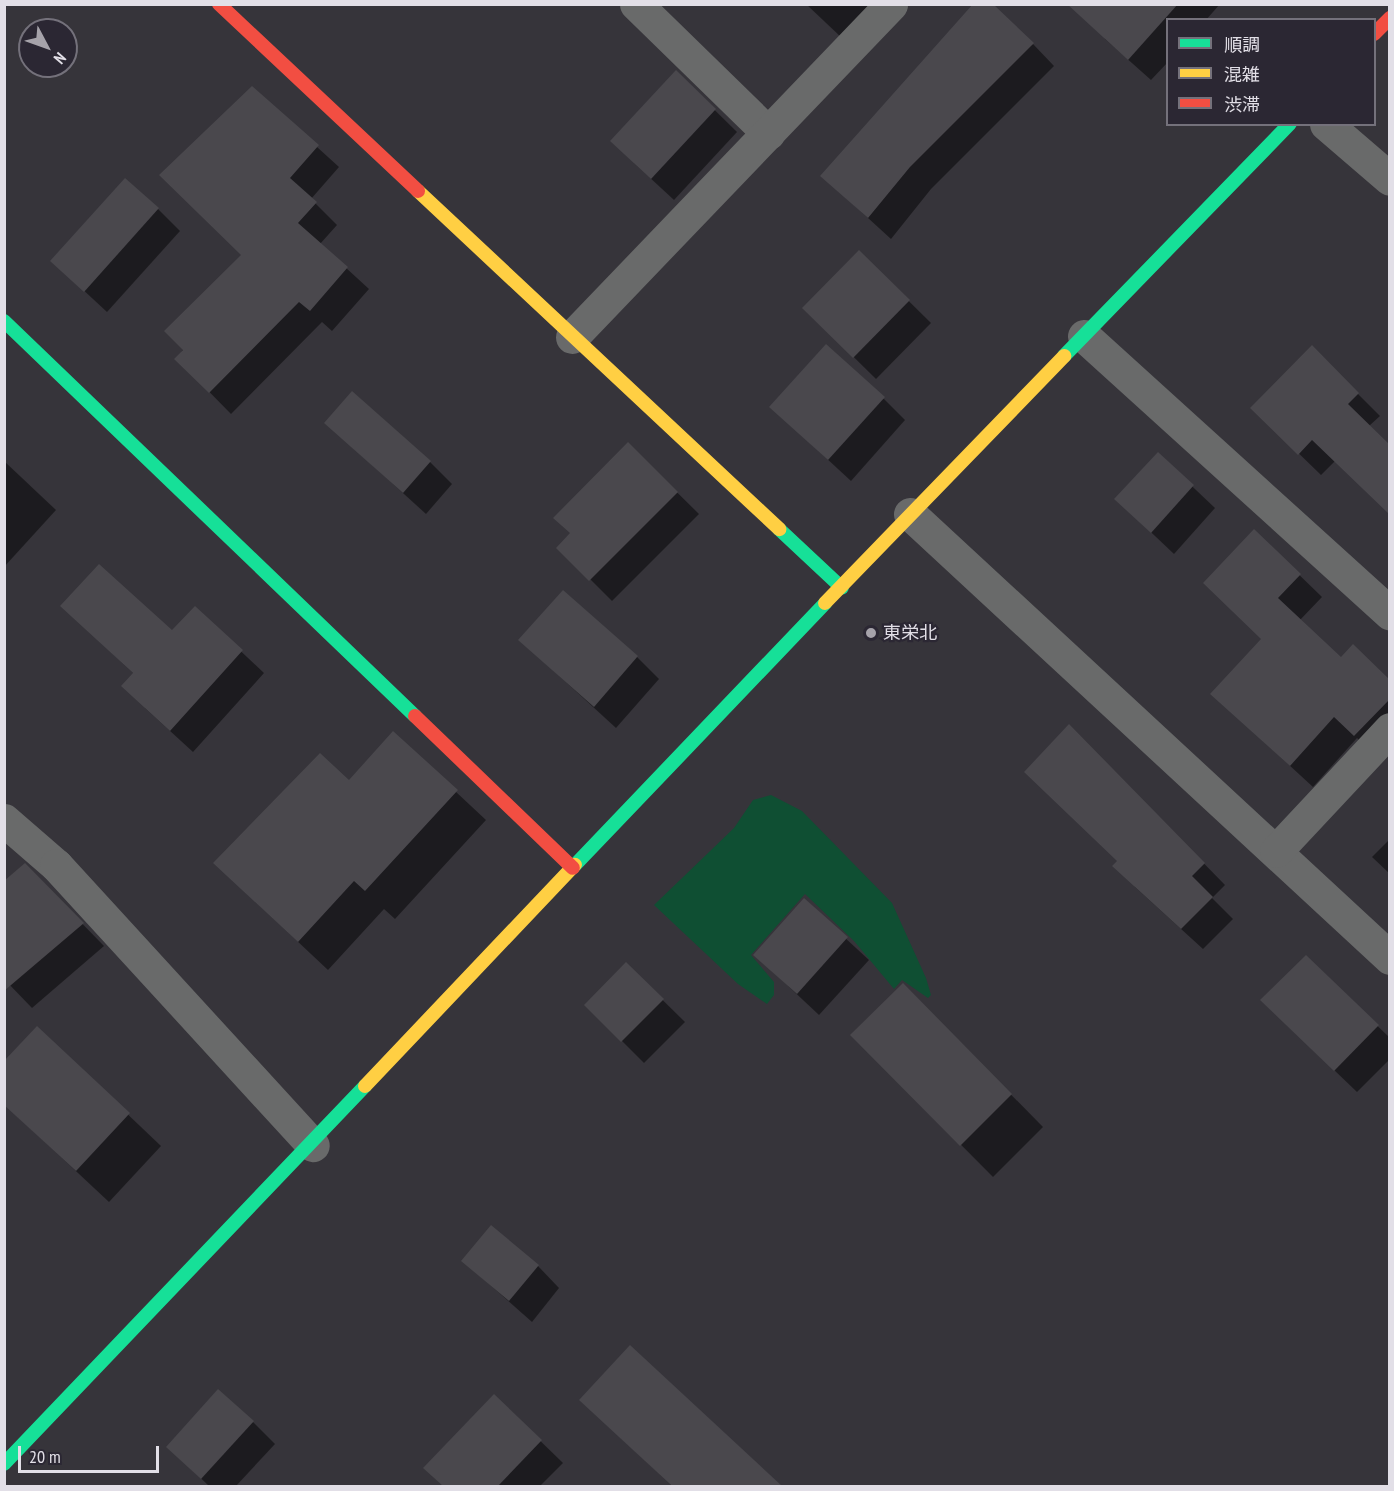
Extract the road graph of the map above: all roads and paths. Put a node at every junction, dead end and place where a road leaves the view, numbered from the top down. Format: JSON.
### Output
{"nodes":[{"id":1,"x":219,"y":4,"type":"edge"},
{"id":2,"x":636,"y":4,"type":"edge"},
{"id":3,"x":891,"y":4,"type":"edge"},
{"id":4,"x":1389,"y":18,"type":"edge"},
{"id":5,"x":1376,"y":32,"type":"edge"},
{"id":6,"x":1288,"y":126,"type":"edge"},
{"id":7,"x":1328,"y":126,"type":"edge"},
{"id":8,"x":768,"y":133,"type":"junction"},
{"id":9,"x":1389,"y":179,"type":"edge"},
{"id":10,"x":4,"y":321,"type":"edge"},
{"id":11,"x":1084,"y":336,"type":"junction"},
{"id":12,"x":572,"y":337,"type":"junction"},
{"id":13,"x":910,"y":514,"type":"junction"},
{"id":14,"x":842,"y":588,"type":"junction"},
{"id":15,"x":1389,"y":613,"type":"edge"},
{"id":16,"x":1389,"y":729,"type":"edge"},
{"id":17,"x":4,"y":820,"type":"edge"},
{"id":18,"x":1276,"y":851,"type":"junction"},
{"id":19,"x":573,"y":868,"type":"junction"},
{"id":20,"x":1389,"y":958,"type":"edge"},
{"id":21,"x":313,"y":1145,"type":"junction"},
{"id":22,"x":7,"y":1456,"type":"edge"}],
"edges":[{"from":1,"to":12,"type":"street"},
{"from":2,"to":8,"type":"street"},
{"from":3,"to":8,"type":"street"},
{"from":4,"to":5,"type":"street"},
{"from":6,"to":11,"type":"street"},
{"from":7,"to":9,"type":"street"},
{"from":8,"to":12,"type":"street"},
{"from":10,"to":19,"type":"street"},
{"from":11,"to":13,"type":"street"},
{"from":11,"to":15,"type":"street"},
{"from":12,"to":14,"type":"street"},
{"from":13,"to":14,"type":"street"},
{"from":13,"to":18,"type":"street"},
{"from":14,"to":19,"type":"street"},
{"from":16,"to":18,"type":"street"},
{"from":17,"to":21,"type":"street"},
{"from":18,"to":20,"type":"street"},
{"from":19,"to":21,"type":"street"},
{"from":21,"to":22,"type":"street"}]}
